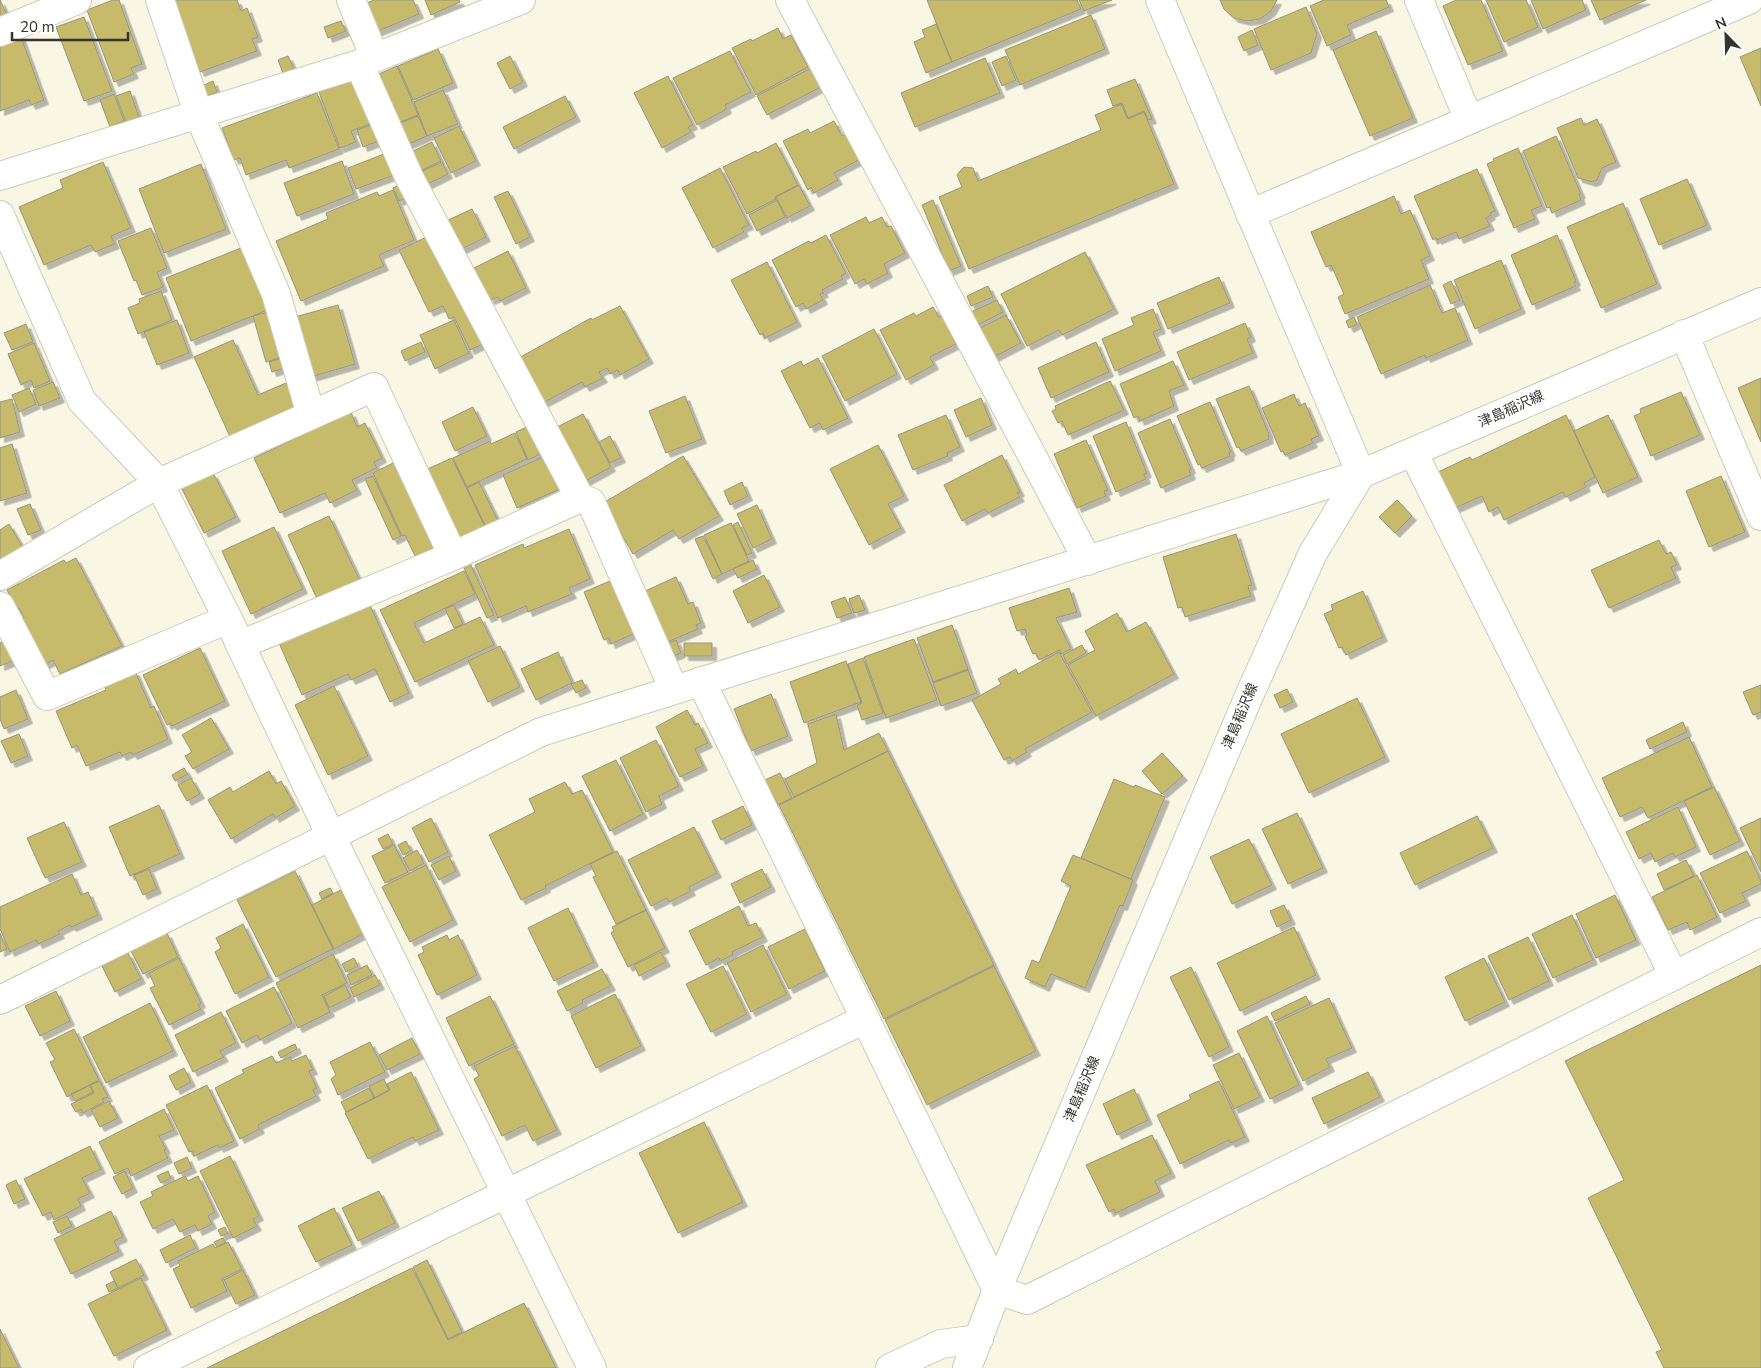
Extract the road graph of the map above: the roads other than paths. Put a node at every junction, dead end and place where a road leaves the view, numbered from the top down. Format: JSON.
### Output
{"nodes":[{"id":1,"x":78,"y":0,"type":"edge"},
{"id":2,"x":160,"y":0,"type":"edge"},
{"id":3,"x":351,"y":0,"type":"edge"},
{"id":4,"x":521,"y":0,"type":"edge"},
{"id":5,"x":790,"y":0,"type":"edge"},
{"id":6,"x":1160,"y":0,"type":"edge"},
{"id":7,"x":1419,"y":0,"type":"edge"},
{"id":8,"x":1749,"y":0,"type":"edge"},
{"id":9,"x":0,"y":32,"type":"edge"},
{"id":10,"x":367,"y":61,"type":"junction"},
{"id":11,"x":199,"y":115,"type":"junction"},
{"id":12,"x":1469,"y":120,"type":"junction"},
{"id":13,"x":0,"y":176,"type":"edge"},
{"id":14,"x":1250,"y":214,"type":"junction"},
{"id":15,"x":0,"y":215,"type":"edge"},
{"id":16,"x":1761,"y":302,"type":"edge"},
{"id":17,"x":1684,"y":334,"type":"junction"},
{"id":18,"x":311,"y":415,"type":"junction"},
{"id":19,"x":1413,"y":452,"type":"junction"},
{"id":20,"x":1361,"y":474,"type":"junction"},
{"id":21,"x":159,"y":483,"type":"junction"},
{"id":22,"x":580,"y":498,"type":"junction"},
{"id":23,"x":1761,"y":516,"type":"edge"},
{"id":24,"x":453,"y":556,"type":"junction"},
{"id":25,"x":1088,"y":561,"type":"junction"},
{"id":26,"x":0,"y":576,"type":"edge"},
{"id":27,"x":0,"y":606,"type":"edge"},
{"id":28,"x":228,"y":619,"type":"junction"},
{"id":29,"x":240,"y":645,"type":"junction"},
{"id":30,"x":701,"y":681,"type":"junction"},
{"id":31,"x":674,"y":690,"type":"junction"},
{"id":32,"x":331,"y":836,"type":"junction"},
{"id":33,"x":1761,"y":932,"type":"edge"},
{"id":34,"x":1674,"y":976,"type":"junction"},
{"id":35,"x":0,"y":1000,"type":"edge"},
{"id":36,"x":865,"y":1019,"type":"junction"},
{"id":37,"x":506,"y":1194,"type":"junction"},
{"id":38,"x":997,"y":1290,"type":"junction"},
{"id":39,"x":979,"y":1339,"type":"junction"},
{"id":40,"x":148,"y":1368,"type":"edge"},
{"id":41,"x":592,"y":1368,"type":"edge"},
{"id":42,"x":890,"y":1368,"type":"edge"},
{"id":43,"x":967,"y":1368,"type":"edge"}],
"edges":[{"from":1,"to":9,"type":"street"},
{"from":2,"to":11,"type":"street"},
{"from":3,"to":10,"type":"street"},
{"from":4,"to":10,"type":"street"},
{"from":5,"to":25,"type":"street"},
{"from":6,"to":14,"type":"street"},
{"from":7,"to":12,"type":"street"},
{"from":8,"to":12,"type":"street"},
{"from":10,"to":11,"type":"street"},
{"from":10,"to":22,"type":"street"},
{"from":11,"to":13,"type":"street"},
{"from":11,"to":18,"type":"street"},
{"from":12,"to":14,"type":"street"},
{"from":14,"to":20,"type":"street"},
{"from":15,"to":21,"type":"street"},
{"from":16,"to":17,"type":"street","name":"津島稲沢線"},
{"from":17,"to":19,"type":"street","name":"津島稲沢線"},
{"from":17,"to":23,"type":"street"},
{"from":18,"to":21,"type":"street"},
{"from":18,"to":24,"type":"street"},
{"from":19,"to":20,"type":"street","name":"津島稲沢線"},
{"from":19,"to":34,"type":"street"},
{"from":20,"to":25,"type":"street"},
{"from":20,"to":38,"type":"street","name":"津島稲沢線"},
{"from":21,"to":26,"type":"street"},
{"from":21,"to":28,"type":"street"},
{"from":22,"to":24,"type":"street"},
{"from":22,"to":31,"type":"street"},
{"from":24,"to":29,"type":"street"},
{"from":25,"to":30,"type":"street"},
{"from":27,"to":28,"type":"street"},
{"from":28,"to":29,"type":"street"},
{"from":29,"to":32,"type":"street"},
{"from":30,"to":31,"type":"street"},
{"from":30,"to":36,"type":"street"},
{"from":31,"to":32,"type":"street"},
{"from":32,"to":35,"type":"street"},
{"from":32,"to":37,"type":"street"},
{"from":33,"to":34,"type":"street"},
{"from":34,"to":38,"type":"street"},
{"from":36,"to":37,"type":"street"},
{"from":36,"to":38,"type":"street"},
{"from":37,"to":40,"type":"street"},
{"from":37,"to":41,"type":"street"},
{"from":38,"to":39,"type":"street","name":"津島稲沢線"},
{"from":39,"to":42,"type":"street"},
{"from":39,"to":43,"type":"street","name":"津島稲沢線"}]}
